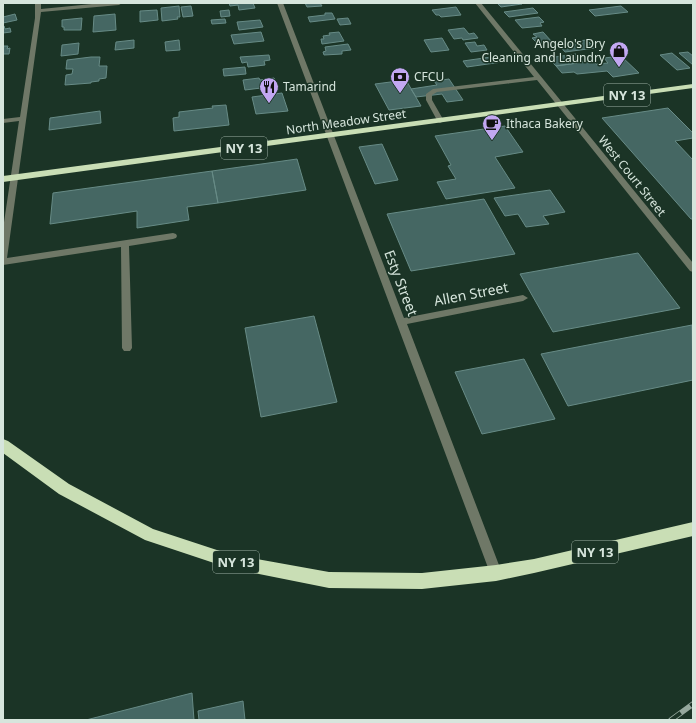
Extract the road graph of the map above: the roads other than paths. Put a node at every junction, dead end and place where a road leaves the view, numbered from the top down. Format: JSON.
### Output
{"nodes":[{"id":1,"x":38,"y":3,"type":"edge"},
{"id":2,"x":119,"y":3,"type":"edge"},
{"id":3,"x":280,"y":3,"type":"edge"},
{"id":4,"x":478,"y":3,"type":"edge"},
{"id":5,"x":37,"y":11,"type":"junction"},
{"id":6,"x":539,"y":78,"type":"junction"},
{"id":7,"x":693,"y":86,"type":"edge"},
{"id":8,"x":560,"y":104,"type":"junction"},
{"id":9,"x":23,"y":119,"type":"junction"},
{"id":10,"x":3,"y":121,"type":"edge"},
{"id":11,"x":440,"y":121,"type":"junction"},
{"id":12,"x":330,"y":136,"type":"junction"},
{"id":13,"x":15,"y":178,"type":"junction"},
{"id":14,"x":3,"y":179,"type":"edge"},
{"id":15,"x":173,"y":236,"type":"dead end"},
{"id":16,"x":125,"y":244,"type":"junction"},
{"id":17,"x":3,"y":258,"type":"edge"},
{"id":18,"x":3,"y":262,"type":"edge"},
{"id":19,"x":693,"y":269,"type":"edge"},
{"id":20,"x":523,"y":298,"type":"dead end"},
{"id":21,"x":400,"y":322,"type":"junction"},
{"id":22,"x":127,"y":348,"type":"dead end"},
{"id":23,"x":3,"y":445,"type":"edge"},
{"id":24,"x":693,"y":529,"type":"edge"},
{"id":25,"x":496,"y":573,"type":"junction"}],
"edges":[{"from":1,"to":5,"type":"street"},
{"from":2,"to":5,"type":"street"},
{"from":3,"to":12,"type":"street","name":"Esty Street"},
{"from":4,"to":6,"type":"street","name":"West Court Street"},
{"from":5,"to":9,"type":"street"},
{"from":6,"to":8,"type":"street","name":"West Court Street"},
{"from":6,"to":11,"type":"street"},
{"from":7,"to":8,"type":"highway","name":"North Meadow Street","number":"NY 13"},
{"from":8,"to":11,"type":"highway","name":"North Meadow Street","number":"NY 13"},
{"from":8,"to":19,"type":"street","name":"West Court Street"},
{"from":9,"to":10,"type":"street"},
{"from":9,"to":13,"type":"street"},
{"from":11,"to":12,"type":"highway","name":"North Meadow Street","number":"NY 13"},
{"from":12,"to":13,"type":"highway","name":"North Meadow Street","number":"NY 13"},
{"from":12,"to":21,"type":"street","name":"Esty Street"},
{"from":13,"to":14,"type":"highway","name":"North Meadow Street","number":"NY 13"},
{"from":13,"to":17,"type":"street"},
{"from":15,"to":16,"type":"street"},
{"from":16,"to":18,"type":"street"},
{"from":16,"to":22,"type":"street"},
{"from":20,"to":21,"type":"street","name":"Allen Street"},
{"from":21,"to":25,"type":"street","name":"Esty Street"},
{"from":23,"to":25,"type":"highway","number":"NY 13"},
{"from":24,"to":25,"type":"highway","number":"NY 13"}]}
